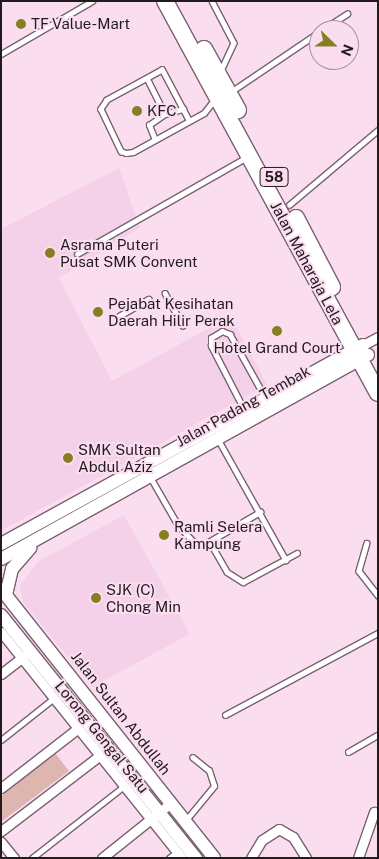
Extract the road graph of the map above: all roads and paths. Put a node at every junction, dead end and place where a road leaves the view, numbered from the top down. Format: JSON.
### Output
{"nodes":[{"id":1,"x":92,"y":1,"type":"edge"},
{"id":2,"x":166,"y":1,"type":"edge"},
{"id":3,"x":176,"y":1,"type":"edge"},
{"id":4,"x":212,"y":1,"type":"edge"},
{"id":5,"x":347,"y":14,"type":"dead end"},
{"id":6,"x":338,"y":20,"type":"edge"},
{"id":7,"x":309,"y":38,"type":"edge"},
{"id":8,"x":1,"y":54,"type":"edge"},
{"id":9,"x":219,"y":75,"type":"junction"},
{"id":10,"x":147,"y":78,"type":"junction"},
{"id":11,"x":222,"y":93,"type":"junction"},
{"id":12,"x":183,"y":109,"type":"junction"},
{"id":13,"x":204,"y":113,"type":"junction"},
{"id":14,"x":165,"y":114,"type":"junction"},
{"id":15,"x":229,"y":117,"type":"junction"},
{"id":16,"x":190,"y":121,"type":"junction"},
{"id":17,"x":378,"y":130,"type":"edge"},
{"id":18,"x":155,"y":140,"type":"junction"},
{"id":19,"x":250,"y":156,"type":"junction"},
{"id":20,"x":289,"y":205,"type":"junction"},
{"id":21,"x":77,"y":254,"type":"dead end"},
{"id":22,"x":165,"y":293,"type":"dead end"},
{"id":23,"x":148,"y":299,"type":"dead end"},
{"id":24,"x":118,"y":316,"type":"dead end"},
{"id":25,"x":183,"y":325,"type":"dead end"},
{"id":26,"x":378,"y":337,"type":"edge"},
{"id":27,"x":361,"y":353,"type":"junction"},
{"id":28,"x":378,"y":372,"type":"edge"},
{"id":29,"x":378,"y":393,"type":"edge"},
{"id":30,"x":266,"y":398,"type":"junction"},
{"id":31,"x":244,"y":410,"type":"junction"},
{"id":32,"x":218,"y":438,"type":"junction"},
{"id":33,"x":150,"y":476,"type":"junction"},
{"id":34,"x":260,"y":512,"type":"junction"},
{"id":35,"x":47,"y":533,"type":"junction"},
{"id":36,"x":210,"y":542,"type":"junction"},
{"id":37,"x":367,"y":543,"type":"dead end"},
{"id":38,"x":1,"y":544,"type":"edge"},
{"id":39,"x":297,"y":553,"type":"dead end"},
{"id":40,"x":1,"y":559,"type":"edge"},
{"id":41,"x":286,"y":560,"type":"junction"},
{"id":42,"x":3,"y":592,"type":"edge"},
{"id":43,"x":378,"y":595,"type":"edge"},
{"id":44,"x":1,"y":615,"type":"edge"},
{"id":45,"x":1,"y":632,"type":"edge"},
{"id":46,"x":378,"y":633,"type":"edge"},
{"id":47,"x":25,"y":655,"type":"junction"},
{"id":48,"x":57,"y":659,"type":"junction"},
{"id":49,"x":1,"y":674,"type":"edge"},
{"id":50,"x":53,"y":699,"type":"junction"},
{"id":51,"x":225,"y":715,"type":"dead end"},
{"id":52,"x":77,"y":729,"type":"junction"},
{"id":53,"x":378,"y":735,"type":"edge"},
{"id":54,"x":1,"y":740,"type":"edge"},
{"id":55,"x":348,"y":752,"type":"dead end"},
{"id":56,"x":99,"y":756,"type":"junction"},
{"id":57,"x":193,"y":758,"type":"dead end"},
{"id":58,"x":124,"y":786,"type":"junction"},
{"id":59,"x":1,"y":788,"type":"edge"},
{"id":60,"x":172,"y":803,"type":"junction"},
{"id":61,"x":374,"y":812,"type":"dead end"},
{"id":62,"x":156,"y":816,"type":"junction"},
{"id":63,"x":185,"y":820,"type":"junction"},
{"id":64,"x":1,"y":831,"type":"edge"},
{"id":65,"x":1,"y":842,"type":"edge"},
{"id":66,"x":176,"y":856,"type":"edge"},
{"id":67,"x":14,"y":858,"type":"edge"},
{"id":68,"x":32,"y":858,"type":"edge"},
{"id":69,"x":102,"y":858,"type":"edge"},
{"id":70,"x":196,"y":858,"type":"edge"},
{"id":71,"x":214,"y":858,"type":"edge"},
{"id":72,"x":251,"y":858,"type":"edge"},
{"id":73,"x":306,"y":858,"type":"edge"},
{"id":74,"x":358,"y":858,"type":"edge"}],
"edges":[{"from":1,"to":8,"type":"lane"},
{"from":2,"to":11,"type":"highway","name":"Jalan Maharaja Lela","number":"58"},
{"from":3,"to":9,"type":"highway","name":"Jalan Maharaja Lela","number":"58"},
{"from":4,"to":9,"type":"lane"},
{"from":5,"to":6,"type":"lane"},
{"from":7,"to":11,"type":"lane"},
{"from":9,"to":11,"type":"highway","name":"Jalan Maharaja Lela","number":"58"},
{"from":10,"to":12,"type":"lane"},
{"from":10,"to":14,"type":"lane"},
{"from":10,"to":18,"type":"lane"},
{"from":11,"to":13,"type":"lane"},
{"from":11,"to":15,"type":"highway","name":"Jalan Maharaja Lela","number":"58"},
{"from":11,"to":20,"type":"highway","name":"Jalan Maharaja Lela","number":"58"},
{"from":12,"to":14,"type":"lane"},
{"from":12,"to":16,"type":"lane"},
{"from":13,"to":15,"type":"lane"},
{"from":13,"to":16,"type":"lane"},
{"from":14,"to":18,"type":"lane"},
{"from":15,"to":19,"type":"highway","name":"Jalan Maharaja Lela","number":"58"},
{"from":16,"to":18,"type":"lane"},
{"from":17,"to":20,"type":"lane"},
{"from":19,"to":21,"type":"lane"},
{"from":19,"to":27,"type":"highway","name":"Jalan Maharaja Lela","number":"58"},
{"from":20,"to":27,"type":"highway","name":"Jalan Maharaja Lela","number":"58"},
{"from":22,"to":25,"type":"lane"},
{"from":23,"to":24,"type":"lane"},
{"from":26,"to":27,"type":"street"},
{"from":27,"to":28,"type":"highway","name":"Jalan Maharaja Lela","number":"58"},
{"from":27,"to":29,"type":"highway","name":"Jalan Maharaja Lela","number":"58"},
{"from":27,"to":30,"type":"main road","name":"Jalan Padang Tembak"},
{"from":27,"to":32,"type":"main road","name":"Jalan Padang Tembak"},
{"from":30,"to":31,"type":"main road","name":"Jalan Padang Tembak"},
{"from":30,"to":31,"type":"lane"},
{"from":31,"to":38,"type":"main road","name":"Jalan Padang Tembak"},
{"from":32,"to":33,"type":"main road","name":"Jalan Padang Tembak"},
{"from":32,"to":34,"type":"lane"},
{"from":33,"to":35,"type":"main road","name":"Jalan Padang Tembak"},
{"from":33,"to":36,"type":"lane"},
{"from":34,"to":36,"type":"lane"},
{"from":34,"to":41,"type":"lane"},
{"from":35,"to":40,"type":"main road","name":"Jalan Padang Tembak"},
{"from":35,"to":42,"type":"main road"},
{"from":36,"to":41,"type":"lane"},
{"from":37,"to":43,"type":"lane"},
{"from":39,"to":41,"type":"lane"},
{"from":42,"to":48,"type":"main road","name":"Jalan Sultan Abdullah"},
{"from":44,"to":47,"type":"main road","name":"Jalan Sultan Abdullah"},
{"from":45,"to":47,"type":"street","name":"Lorong Gengal Satu"},
{"from":46,"to":51,"type":"lane"},
{"from":47,"to":48,"type":"main road"},
{"from":47,"to":49,"type":"street"},
{"from":47,"to":50,"type":"street","name":"Lorong Gengal Satu"},
{"from":47,"to":62,"type":"main road","name":"Jalan Sultan Abdullah"},
{"from":48,"to":60,"type":"main road","name":"Jalan Sultan Abdullah"},
{"from":50,"to":52,"type":"street","name":"Lorong Gengal Satu"},
{"from":50,"to":54,"type":"lane"},
{"from":52,"to":56,"type":"street","name":"Lorong Gengal Satu"},
{"from":52,"to":59,"type":"street"},
{"from":53,"to":55,"type":"lane"},
{"from":56,"to":58,"type":"street","name":"Lorong Gengal Satu"},
{"from":56,"to":64,"type":"street"},
{"from":57,"to":63,"type":"lane"},
{"from":58,"to":62,"type":"street","name":"Lorong Gengal Satu"},
{"from":58,"to":68,"type":"lane"},
{"from":60,"to":62,"type":"street"},
{"from":60,"to":63,"type":"main road","name":"Jalan Sultan Abdullah"},
{"from":61,"to":74,"type":"street"},
{"from":62,"to":66,"type":"street","name":"Lorong Gengal Satu"},
{"from":62,"to":69,"type":"street"},
{"from":62,"to":70,"type":"main road","name":"Jalan Sultan Abdullah"},
{"from":63,"to":71,"type":"main road","name":"Jalan Sultan Abdullah"},
{"from":65,"to":67,"type":"street"},
{"from":72,"to":73,"type":"street"}]}
